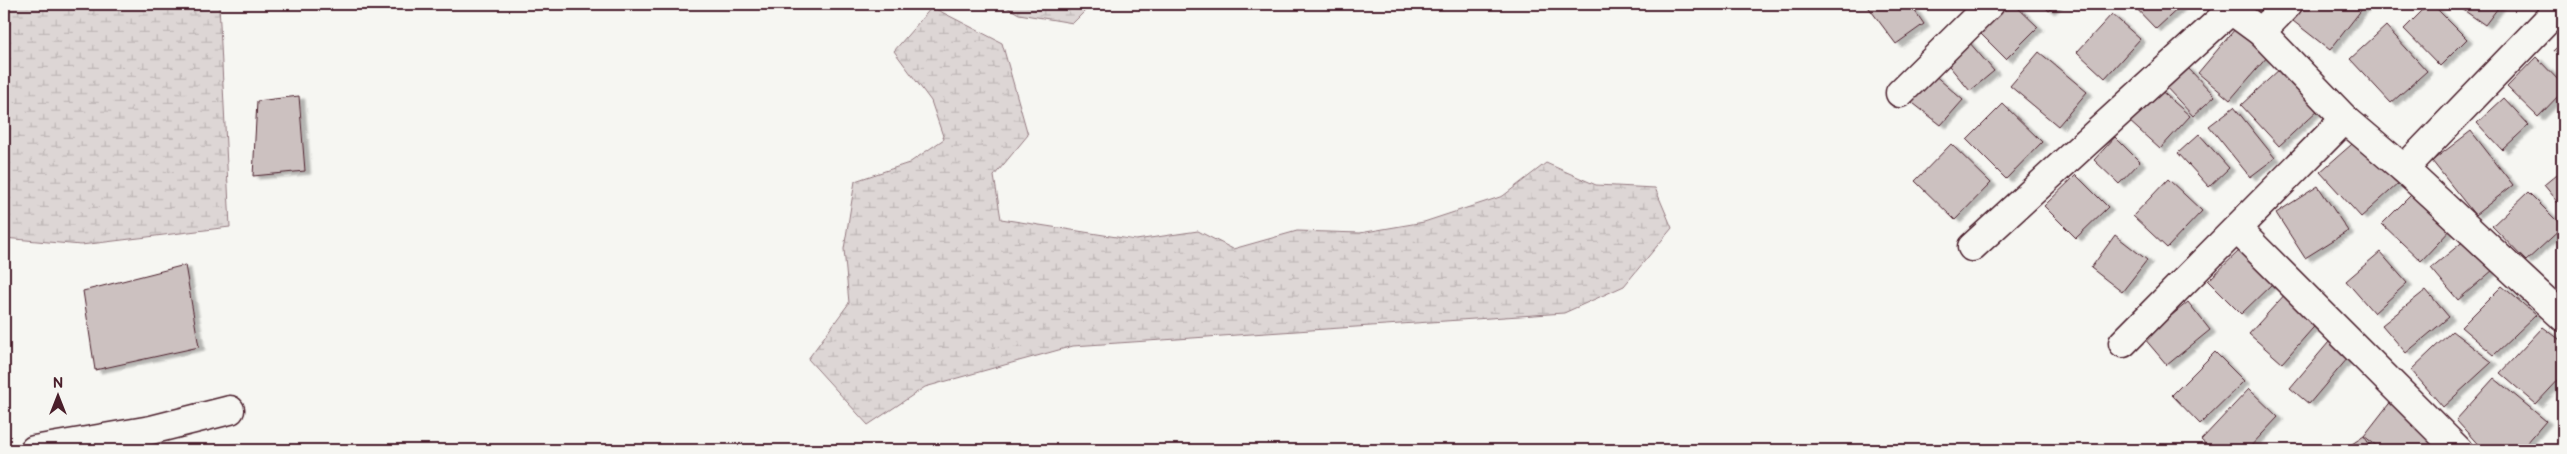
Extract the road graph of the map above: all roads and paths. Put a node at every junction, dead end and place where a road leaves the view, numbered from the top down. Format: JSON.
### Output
{"nodes":[{"id":1,"x":1990,"y":4,"type":"edge"},
{"id":2,"x":2288,"y":4,"type":"edge"},
{"id":3,"x":2563,"y":4,"type":"edge"},
{"id":4,"x":2227,"y":7,"type":"edge"},
{"id":5,"x":2261,"y":32,"type":"junction"},
{"id":6,"x":1900,"y":93,"type":"dead end"},
{"id":7,"x":2344,"y":119,"type":"junction"},
{"id":8,"x":2404,"y":169,"type":"junction"},
{"id":9,"x":2237,"y":229,"type":"junction"},
{"id":10,"x":1972,"y":247,"type":"dead end"},
{"id":11,"x":2558,"y":302,"type":"edge"},
{"id":12,"x":2122,"y":343,"type":"dead end"},
{"id":13,"x":230,"y":410,"type":"dead end"},
{"id":14,"x":152,"y":440,"type":"edge"},
{"id":15,"x":34,"y":450,"type":"edge"},
{"id":16,"x":2458,"y":450,"type":"edge"}],
"edges":[{"from":1,"to":6,"type":"street"},
{"from":2,"to":5,"type":"street"},
{"from":3,"to":8,"type":"street"},
{"from":4,"to":5,"type":"street"},
{"from":4,"to":10,"type":"street"},
{"from":5,"to":7,"type":"street"},
{"from":7,"to":8,"type":"street"},
{"from":7,"to":9,"type":"street"},
{"from":8,"to":11,"type":"street"},
{"from":9,"to":12,"type":"street"},
{"from":9,"to":16,"type":"street"},
{"from":13,"to":14,"type":"street"},
{"from":14,"to":15,"type":"street"}]}
